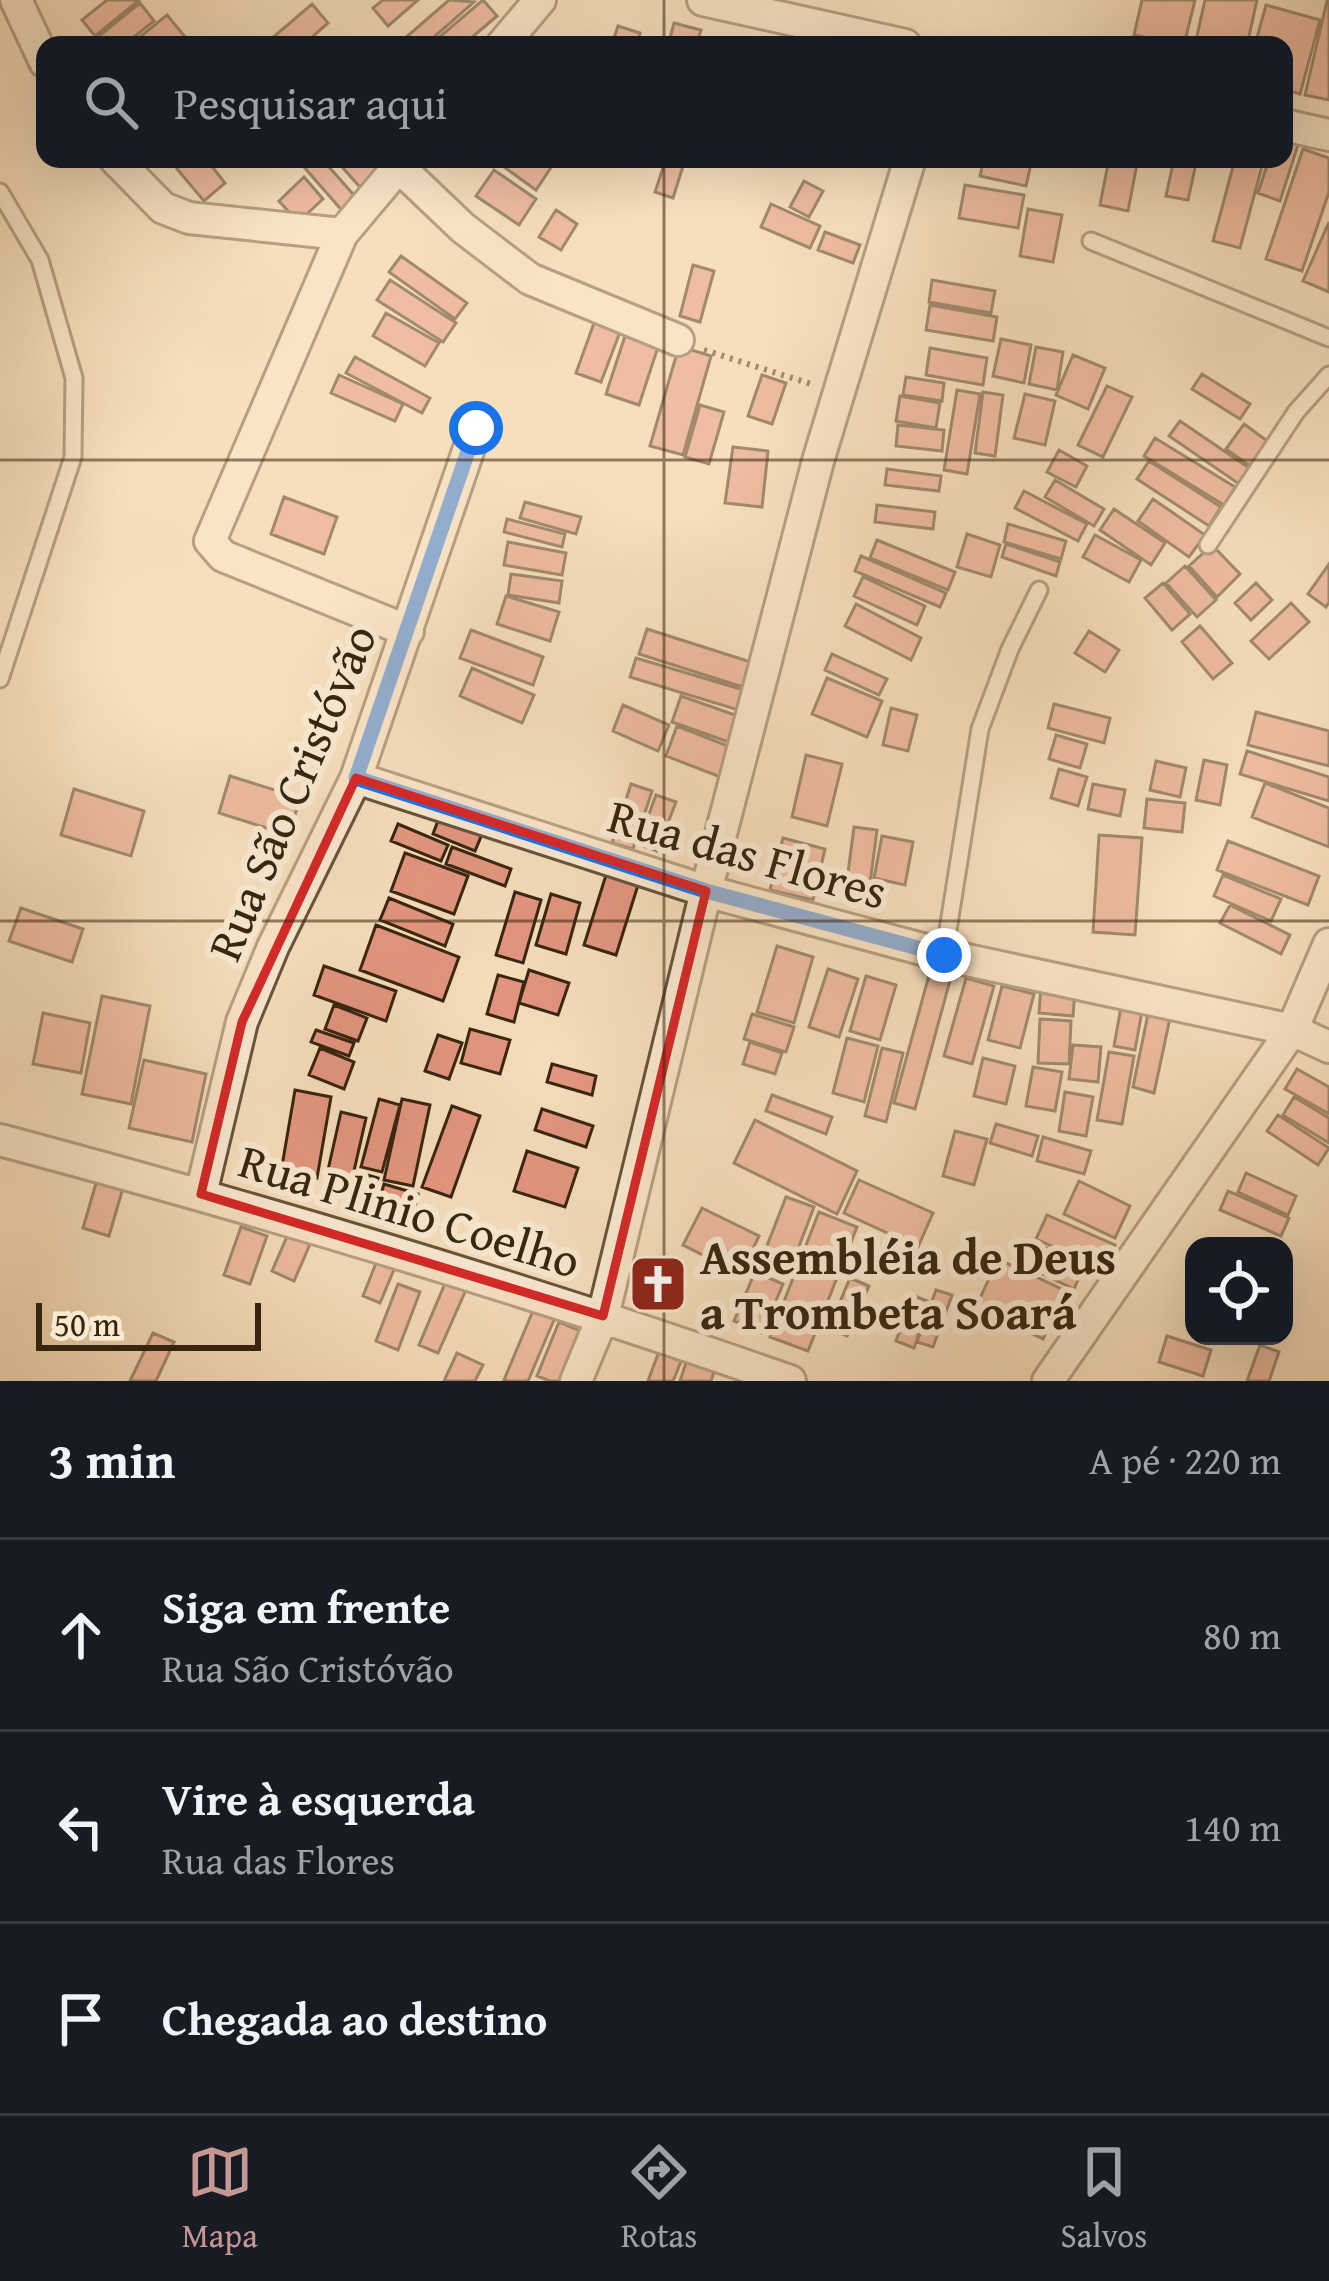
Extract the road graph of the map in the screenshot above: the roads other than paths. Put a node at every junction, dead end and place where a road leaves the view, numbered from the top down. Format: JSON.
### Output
{"nodes":[{"id":1,"x":16,"y":0,"type":"edge"},
{"id":2,"x":540,"y":0,"type":"edge"},
{"id":3,"x":703,"y":0,"type":"edge"},
{"id":4,"x":510,"y":36,"type":"edge"},
{"id":5,"x":865,"y":36,"type":"edge"},
{"id":6,"x":36,"y":43,"type":"edge"},
{"id":7,"x":1293,"y":127,"type":"edge"},
{"id":8,"x":1329,"y":135,"type":"edge"},
{"id":9,"x":124,"y":168,"type":"edge"},
{"id":10,"x":398,"y":168,"type":"edge"},
{"id":11,"x":407,"y":168,"type":"edge"},
{"id":12,"x":907,"y":168,"type":"edge"},
{"id":13,"x":0,"y":192,"type":"edge"},
{"id":14,"x":342,"y":234,"type":"junction"},
{"id":15,"x":1091,"y":241,"type":"dead end"},
{"id":16,"x":1329,"y":338,"type":"edge"},
{"id":17,"x":677,"y":340,"type":"road end"},
{"id":18,"x":1329,"y":375,"type":"edge"},
{"id":19,"x":476,"y":428,"type":"dead end"},
{"id":20,"x":1208,"y":545,"type":"dead end"},
{"id":21,"x":1040,"y":590,"type":"dead end"},
{"id":22,"x":408,"y":631,"type":"junction"},
{"id":23,"x":0,"y":679,"type":"edge"},
{"id":24,"x":356,"y":778,"type":"junction"},
{"id":25,"x":706,"y":891,"type":"junction"},
{"id":26,"x":1329,"y":944,"type":"edge"},
{"id":27,"x":944,"y":955,"type":"junction"},
{"id":28,"x":1292,"y":1030,"type":"junction"},
{"id":29,"x":1329,"y":1047,"type":"edge"},
{"id":30,"x":0,"y":1141,"type":"edge"},
{"id":31,"x":201,"y":1194,"type":"junction"},
{"id":32,"x":603,"y":1316,"type":"junction"},
{"id":33,"x":576,"y":1381,"type":"edge"},
{"id":34,"x":790,"y":1381,"type":"edge"},
{"id":35,"x":1048,"y":1381,"type":"edge"}],
"edges":[{"from":1,"to":6,"type":"street"},
{"from":2,"to":4,"type":"street"},
{"from":3,"to":5,"type":"street"},
{"from":7,"to":8,"type":"street"},
{"from":9,"to":14,"type":"street"},
{"from":10,"to":14,"type":"street"},
{"from":11,"to":17,"type":"street"},
{"from":12,"to":25,"type":"street"},
{"from":13,"to":23,"type":"lane"},
{"from":14,"to":22,"type":"street"},
{"from":15,"to":16,"type":"lane"},
{"from":18,"to":20,"type":"lane"},
{"from":19,"to":22,"type":"street","name":"Rua São Cristóvão"},
{"from":21,"to":27,"type":"lane"},
{"from":22,"to":24,"type":"street","name":"Rua São Cristóvão"},
{"from":24,"to":25,"type":"street","name":"Rua das Flores"},
{"from":24,"to":31,"type":"street","name":"Rua São Cristóvão"},
{"from":25,"to":27,"type":"street","name":"Rua das Flores"},
{"from":25,"to":32,"type":"street"},
{"from":26,"to":28,"type":"street"},
{"from":27,"to":28,"type":"street","name":"Rua das Flores"},
{"from":28,"to":29,"type":"street","name":"Rua das Flores"},
{"from":28,"to":35,"type":"street"},
{"from":30,"to":31,"type":"street","name":"Rua Plinio Coelho"},
{"from":31,"to":32,"type":"street","name":"Rua Plinio Coelho"},
{"from":32,"to":33,"type":"street"},
{"from":32,"to":34,"type":"street","name":"Rua Plinio Coelho"}]}
